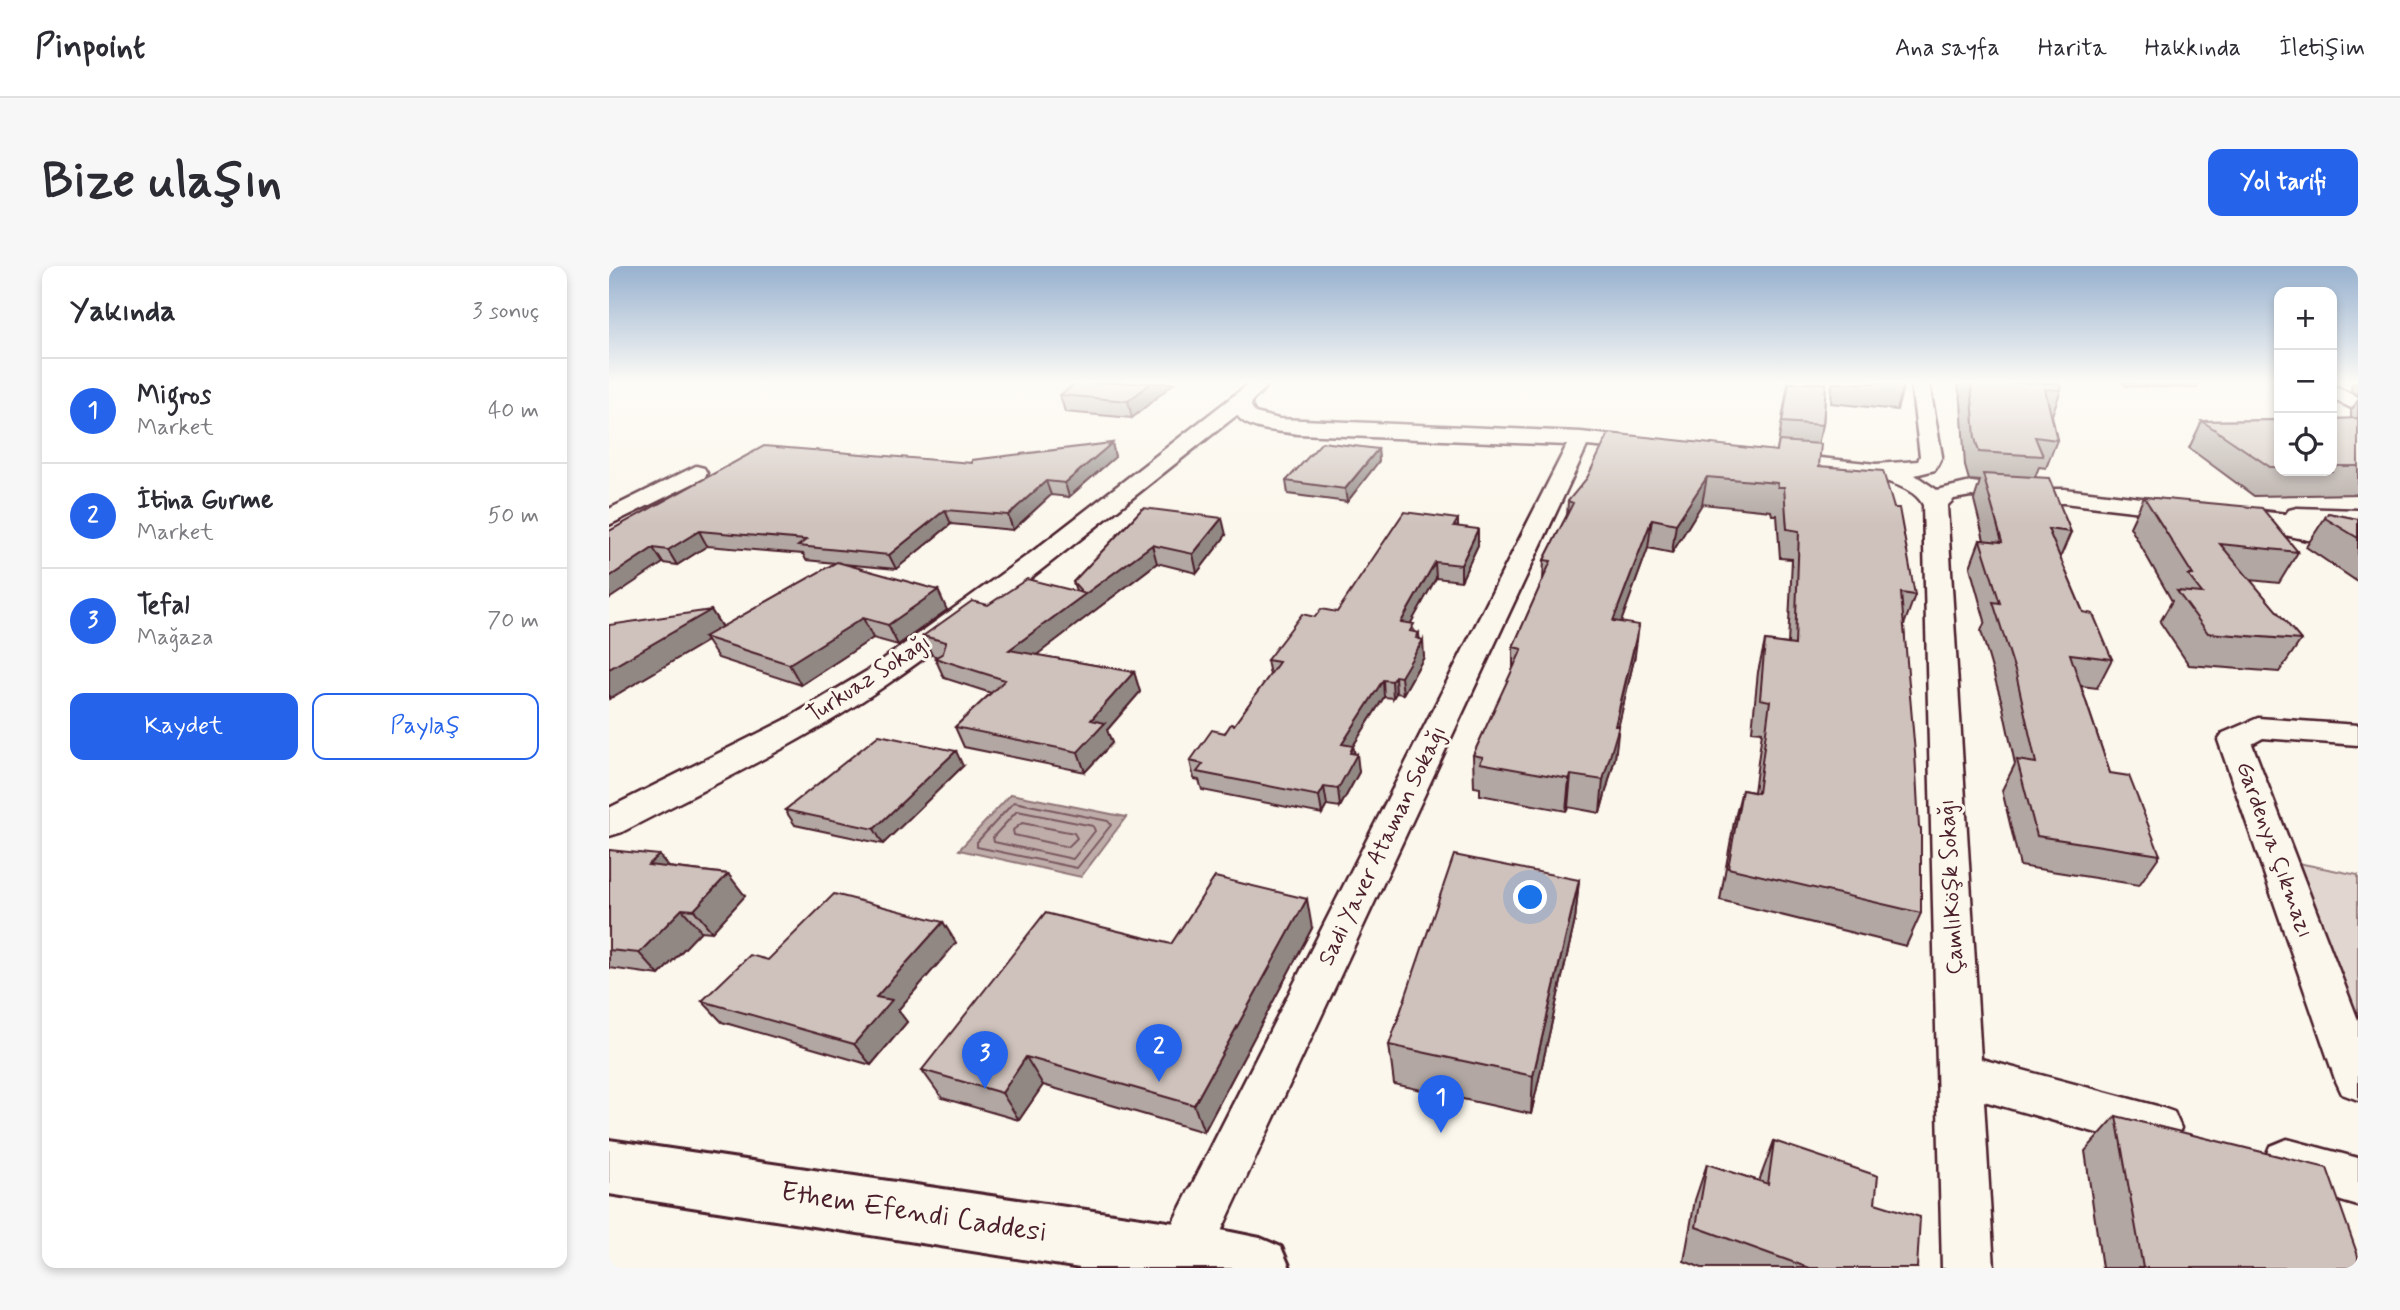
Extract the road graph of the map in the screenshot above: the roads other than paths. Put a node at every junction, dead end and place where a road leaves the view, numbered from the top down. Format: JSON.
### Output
{"nodes":[{"id":1,"x":1203,"y":430,"type":"edge"},
{"id":2,"x":1402,"y":430,"type":"edge"},
{"id":3,"x":1927,"y":430,"type":"edge"},
{"id":4,"x":1581,"y":438,"type":"junction"},
{"id":5,"x":1677,"y":449,"type":"edge"},
{"id":6,"x":1930,"y":452,"type":"junction"},
{"id":7,"x":1759,"y":457,"type":"edge"},
{"id":8,"x":1868,"y":469,"type":"junction"},
{"id":9,"x":696,"y":473,"type":"dead end"},
{"id":10,"x":2064,"y":496,"type":"junction"},
{"id":11,"x":1935,"y":505,"type":"junction"},
{"id":12,"x":2232,"y":516,"type":"junction"},
{"id":13,"x":2358,"y":517,"type":"edge"},
{"id":14,"x":609,"y":518,"type":"edge"},
{"id":15,"x":2358,"y":531,"type":"edge"},
{"id":16,"x":2358,"y":544,"type":"edge"},
{"id":17,"x":2358,"y":734,"type":"edge"},
{"id":18,"x":609,"y":823,"type":"edge"},
{"id":19,"x":1960,"y":1074,"type":"junction"},
{"id":20,"x":2358,"y":1079,"type":"edge"},
{"id":21,"x":2199,"y":1139,"type":"edge"},
{"id":22,"x":2252,"y":1153,"type":"edge"},
{"id":23,"x":609,"y":1167,"type":"edge"},
{"id":24,"x":2358,"y":1182,"type":"edge"},
{"id":25,"x":1184,"y":1254,"type":"junction"},
{"id":26,"x":1260,"y":1268,"type":"edge"},
{"id":27,"x":1968,"y":1268,"type":"edge"}],
"edges":[{"from":1,"to":18,"type":"street","name":"Turkuaz Sokağı"},
{"from":2,"to":4,"type":"street"},
{"from":3,"to":6,"type":"street"},
{"from":4,"to":5,"type":"street"},
{"from":4,"to":25,"type":"street","name":"Sadi Yaver Ataman Sokağı"},
{"from":6,"to":8,"type":"street"},
{"from":6,"to":10,"type":"street"},
{"from":7,"to":8,"type":"street"},
{"from":8,"to":11,"type":"street"},
{"from":9,"to":14,"type":"street"},
{"from":10,"to":11,"type":"street"},
{"from":10,"to":12,"type":"street"},
{"from":11,"to":19,"type":"street","name":"ÇamlıKöşk Sokağı"},
{"from":12,"to":13,"type":"street"},
{"from":12,"to":15,"type":"main road"},
{"from":12,"to":16,"type":"street"},
{"from":17,"to":20,"type":"street","name":"Gardenya Çıkmazı"},
{"from":19,"to":21,"type":"street"},
{"from":19,"to":27,"type":"street","name":"ÇamlıKöşk Sokağı"},
{"from":22,"to":24,"type":"street"},
{"from":23,"to":25,"type":"main road","name":"Ethem Efendi Caddesi"},
{"from":25,"to":26,"type":"main road","name":"Ethem Efendi Caddesi"}]}
